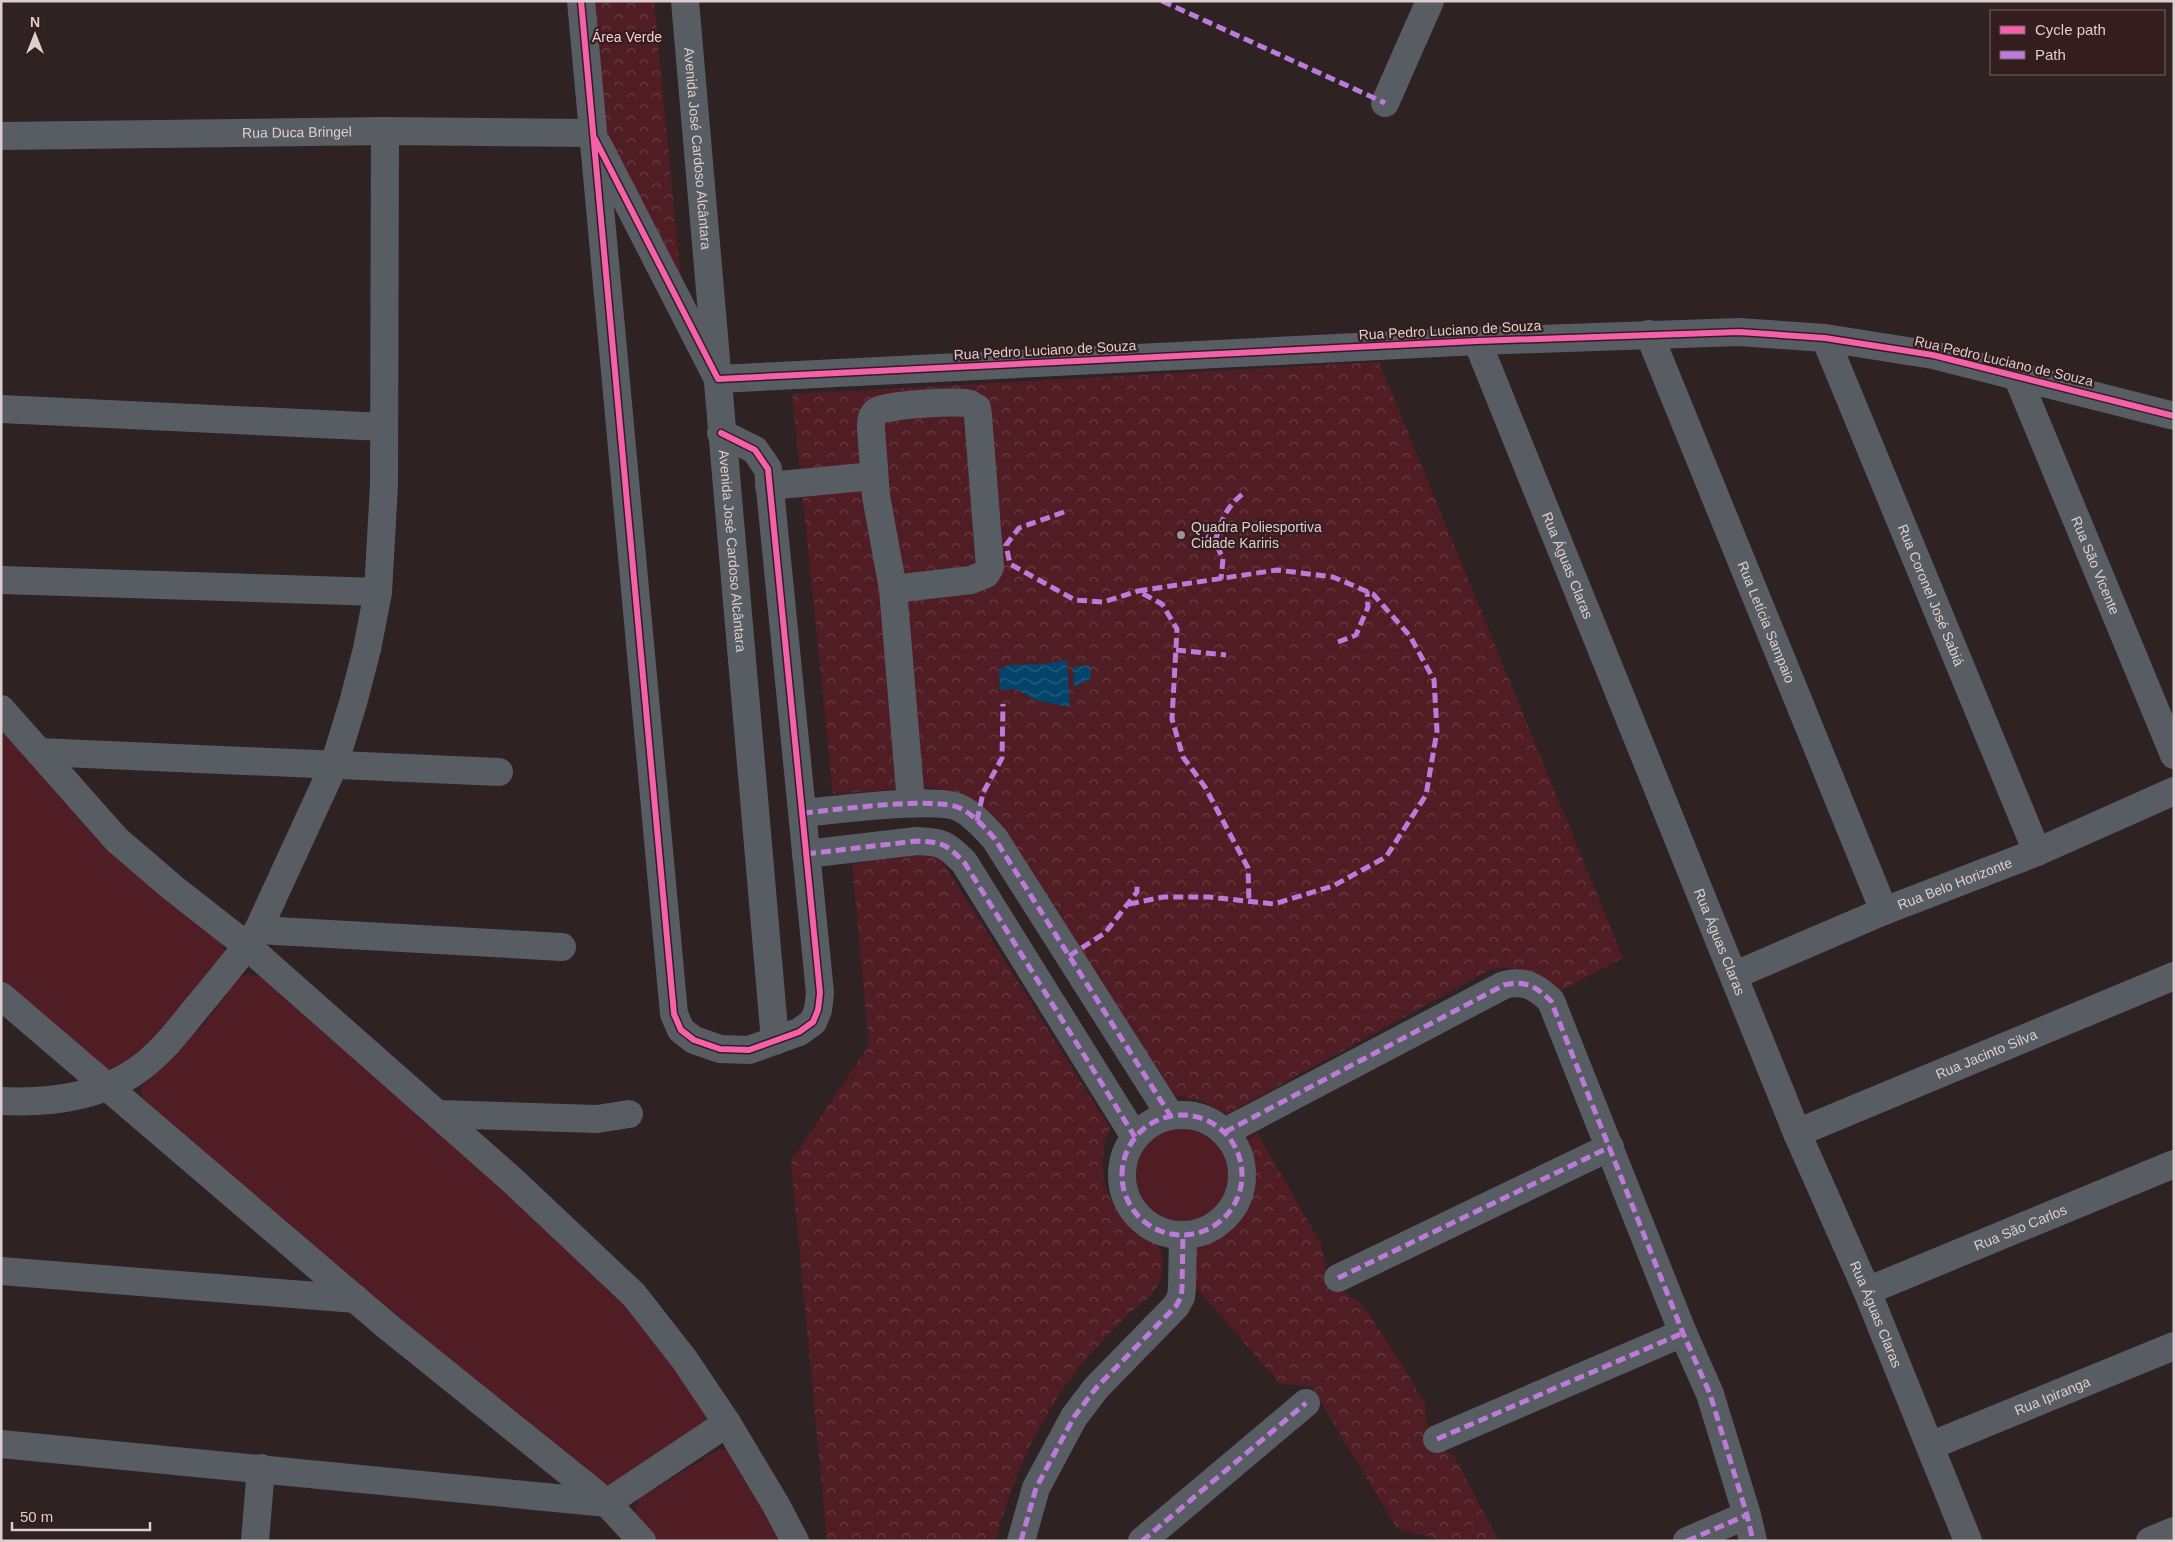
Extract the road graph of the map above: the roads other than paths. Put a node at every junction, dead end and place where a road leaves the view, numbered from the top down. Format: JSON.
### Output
{"nodes":[{"id":1,"x":581,"y":1,"type":"edge"},
{"id":2,"x":685,"y":1,"type":"edge"},
{"id":3,"x":1430,"y":1,"type":"edge"},
{"id":4,"x":1385,"y":103,"type":"dead end"},
{"id":5,"x":385,"y":131,"type":"junction"},
{"id":6,"x":592,"y":132,"type":"junction"},
{"id":7,"x":1,"y":136,"type":"edge"},
{"id":8,"x":1648,"y":334,"type":"junction"},
{"id":9,"x":1825,"y":338,"type":"junction"},
{"id":10,"x":1477,"y":340,"type":"junction"},
{"id":11,"x":2017,"y":376,"type":"junction"},
{"id":12,"x":718,"y":378,"type":"junction"},
{"id":13,"x":1,"y":409,"type":"edge"},
{"id":14,"x":2174,"y":416,"type":"edge"},
{"id":15,"x":384,"y":427,"type":"junction"},
{"id":16,"x":722,"y":434,"type":"junction"},
{"id":17,"x":874,"y":476,"type":"junction"},
{"id":18,"x":769,"y":486,"type":"junction"},
{"id":19,"x":1,"y":580,"type":"edge"},
{"id":20,"x":893,"y":589,"type":"junction"},
{"id":21,"x":378,"y":592,"type":"junction"},
{"id":22,"x":1,"y":709,"type":"edge"},
{"id":23,"x":39,"y":752,"type":"junction"},
{"id":24,"x":2174,"y":755,"type":"edge"},
{"id":25,"x":334,"y":765,"type":"junction"},
{"id":26,"x":500,"y":772,"type":"dead end"},
{"id":27,"x":2174,"y":792,"type":"edge"},
{"id":28,"x":911,"y":803,"type":"junction"},
{"id":29,"x":803,"y":813,"type":"junction"},
{"id":30,"x":2037,"y":852,"type":"junction"},
{"id":31,"x":806,"y":854,"type":"junction"},
{"id":32,"x":1884,"y":911,"type":"junction"},
{"id":33,"x":253,"y":938,"type":"junction"},
{"id":34,"x":562,"y":947,"type":"dead end"},
{"id":35,"x":1735,"y":975,"type":"junction"},
{"id":36,"x":2174,"y":976,"type":"edge"},
{"id":37,"x":1,"y":996,"type":"edge"},
{"id":38,"x":775,"y":1041,"type":"junction"},
{"id":39,"x":109,"y":1086,"type":"junction"},
{"id":40,"x":1,"y":1101,"type":"edge"},
{"id":41,"x":437,"y":1114,"type":"junction"},
{"id":42,"x":629,"y":1114,"type":"dead end"},
{"id":43,"x":1170,"y":1115,"type":"junction"},
{"id":44,"x":1225,"y":1132,"type":"junction"},
{"id":45,"x":1798,"y":1133,"type":"junction"},
{"id":46,"x":1135,"y":1137,"type":"junction"},
{"id":47,"x":1610,"y":1148,"type":"junction"},
{"id":48,"x":2174,"y":1164,"type":"edge"},
{"id":49,"x":1183,"y":1235,"type":"junction"},
{"id":50,"x":1,"y":1270,"type":"edge"},
{"id":51,"x":1338,"y":1278,"type":"dead end"},
{"id":52,"x":1867,"y":1292,"type":"junction"},
{"id":53,"x":356,"y":1299,"type":"junction"},
{"id":54,"x":1682,"y":1333,"type":"junction"},
{"id":55,"x":2174,"y":1346,"type":"edge"},
{"id":56,"x":1306,"y":1403,"type":"dead end"},
{"id":57,"x":727,"y":1423,"type":"junction"},
{"id":58,"x":1437,"y":1439,"type":"dead end"},
{"id":59,"x":1,"y":1444,"type":"edge"},
{"id":60,"x":1930,"y":1446,"type":"junction"},
{"id":61,"x":260,"y":1468,"type":"junction"},
{"id":62,"x":608,"y":1503,"type":"junction"},
{"id":63,"x":1747,"y":1515,"type":"junction"},
{"id":64,"x":2174,"y":1531,"type":"edge"},
{"id":65,"x":256,"y":1541,"type":"edge"},
{"id":66,"x":642,"y":1541,"type":"edge"},
{"id":67,"x":794,"y":1541,"type":"edge"},
{"id":68,"x":1021,"y":1541,"type":"edge"},
{"id":69,"x":1142,"y":1541,"type":"edge"},
{"id":70,"x":1688,"y":1541,"type":"edge"},
{"id":71,"x":1753,"y":1541,"type":"edge"},
{"id":72,"x":1968,"y":1541,"type":"edge"},
{"id":73,"x":2150,"y":1541,"type":"edge"}],
"edges":[{"from":1,"to":6,"type":"street"},
{"from":2,"to":12,"type":"street","name":"Avenida José Cardoso Alcântara"},
{"from":3,"to":4,"type":"street"},
{"from":5,"to":6,"type":"street","name":"Rua Duca Bringel"},
{"from":5,"to":7,"type":"street","name":"Rua Duca Bringel"},
{"from":5,"to":15,"type":"street"},
{"from":6,"to":12,"type":"street"},
{"from":6,"to":38,"type":"street"},
{"from":8,"to":9,"type":"street","name":"Rua Pedro Luciano de Souza"},
{"from":8,"to":10,"type":"street","name":"Rua Pedro Luciano de Souza"},
{"from":8,"to":32,"type":"street","name":"Rua Letícia Sampaio"},
{"from":9,"to":11,"type":"street","name":"Rua Pedro Luciano de Souza"},
{"from":9,"to":30,"type":"street","name":"Rua Coronel José Sabiá"},
{"from":10,"to":12,"type":"street","name":"Rua Pedro Luciano de Souza"},
{"from":10,"to":35,"type":"street","name":"Rua Águas Claras"},
{"from":11,"to":14,"type":"street","name":"Rua Pedro Luciano de Souza"},
{"from":11,"to":24,"type":"street","name":"Rua São Vicente"},
{"from":12,"to":16,"type":"street","name":"Avenida José Cardoso Alcântara"},
{"from":13,"to":15,"type":"street"},
{"from":15,"to":21,"type":"street"},
{"from":16,"to":18,"type":"street"},
{"from":16,"to":38,"type":"street","name":"Avenida José Cardoso Alcântara"},
{"from":17,"to":18,"type":"street"},
{"from":17,"to":20,"type":"street"},
{"from":17,"to":20,"type":"street"},
{"from":18,"to":29,"type":"street"},
{"from":19,"to":21,"type":"street"},
{"from":20,"to":28,"type":"street"},
{"from":21,"to":25,"type":"street"},
{"from":22,"to":23,"type":"street"},
{"from":23,"to":25,"type":"street"},
{"from":23,"to":33,"type":"street"},
{"from":25,"to":26,"type":"street"},
{"from":25,"to":33,"type":"street"},
{"from":27,"to":30,"type":"street","name":"Rua Belo Horizonte"},
{"from":28,"to":29,"type":"street"},
{"from":28,"to":43,"type":"street"},
{"from":29,"to":31,"type":"street"},
{"from":30,"to":32,"type":"street","name":"Rua Belo Horizonte"},
{"from":31,"to":38,"type":"street"},
{"from":31,"to":46,"type":"street"},
{"from":32,"to":35,"type":"street","name":"Rua Belo Horizonte"},
{"from":33,"to":34,"type":"street"},
{"from":33,"to":39,"type":"street"},
{"from":33,"to":41,"type":"street"},
{"from":35,"to":45,"type":"street","name":"Rua Águas Claras"},
{"from":36,"to":45,"type":"street","name":"Rua Jacinto Silva"},
{"from":37,"to":39,"type":"street"},
{"from":39,"to":40,"type":"street"},
{"from":39,"to":53,"type":"street"},
{"from":41,"to":42,"type":"street"},
{"from":41,"to":57,"type":"street"},
{"from":43,"to":44,"type":"street"},
{"from":43,"to":46,"type":"street"},
{"from":44,"to":47,"type":"street"},
{"from":44,"to":49,"type":"street"},
{"from":45,"to":52,"type":"street","name":"Rua Águas Claras"},
{"from":46,"to":49,"type":"street"},
{"from":47,"to":51,"type":"street"},
{"from":47,"to":54,"type":"street"},
{"from":48,"to":52,"type":"street","name":"Rua São Carlos"},
{"from":49,"to":68,"type":"street"},
{"from":50,"to":53,"type":"street"},
{"from":52,"to":60,"type":"street","name":"Rua Águas Claras"},
{"from":53,"to":62,"type":"street"},
{"from":54,"to":58,"type":"street"},
{"from":54,"to":63,"type":"street"},
{"from":55,"to":60,"type":"street","name":"Rua Ipiranga"},
{"from":56,"to":69,"type":"street"},
{"from":57,"to":62,"type":"street"},
{"from":57,"to":67,"type":"street"},
{"from":59,"to":61,"type":"street"},
{"from":60,"to":72,"type":"street","name":"Rua Águas Claras"},
{"from":61,"to":62,"type":"street"},
{"from":61,"to":65,"type":"street"},
{"from":62,"to":66,"type":"street"},
{"from":63,"to":70,"type":"street"},
{"from":63,"to":71,"type":"street"},
{"from":64,"to":73,"type":"street"}]}
